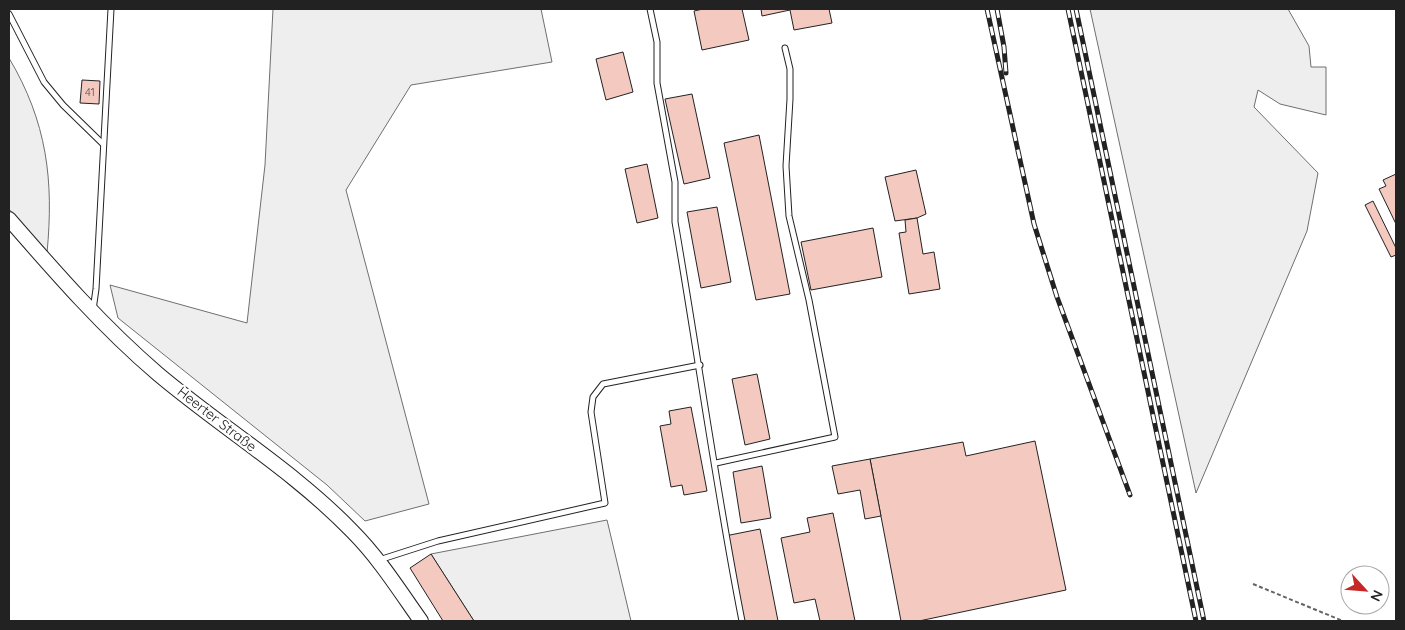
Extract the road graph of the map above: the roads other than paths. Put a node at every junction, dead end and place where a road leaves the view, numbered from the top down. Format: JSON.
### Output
{"nodes":[{"id":1,"x":111,"y":9,"type":"edge"},
{"id":2,"x":650,"y":9,"type":"edge"},
{"id":3,"x":9,"y":14,"type":"edge"},
{"id":4,"x":784,"y":48,"type":"dead end"},
{"id":5,"x":103,"y":144,"type":"junction"},
{"id":6,"x":9,"y":219,"type":"edge"},
{"id":7,"x":92,"y":313,"type":"junction"},
{"id":8,"x":700,"y":365,"type":"junction"},
{"id":9,"x":716,"y":463,"type":"junction"},
{"id":10,"x":378,"y":560,"type":"junction"},
{"id":11,"x":420,"y":621,"type":"edge"},
{"id":12,"x":742,"y":621,"type":"edge"}],
"edges":[{"from":1,"to":5,"type":"lane"},
{"from":2,"to":8,"type":"lane"},
{"from":3,"to":5,"type":"lane"},
{"from":4,"to":9,"type":"lane"},
{"from":5,"to":7,"type":"lane"},
{"from":6,"to":7,"type":"main road","name":"Heerter Straße"},
{"from":7,"to":10,"type":"main road","name":"Heerter Straße"},
{"from":8,"to":9,"type":"lane"},
{"from":8,"to":10,"type":"lane"},
{"from":9,"to":12,"type":"lane"},
{"from":10,"to":11,"type":"main road","name":"Heerter Straße"}]}
